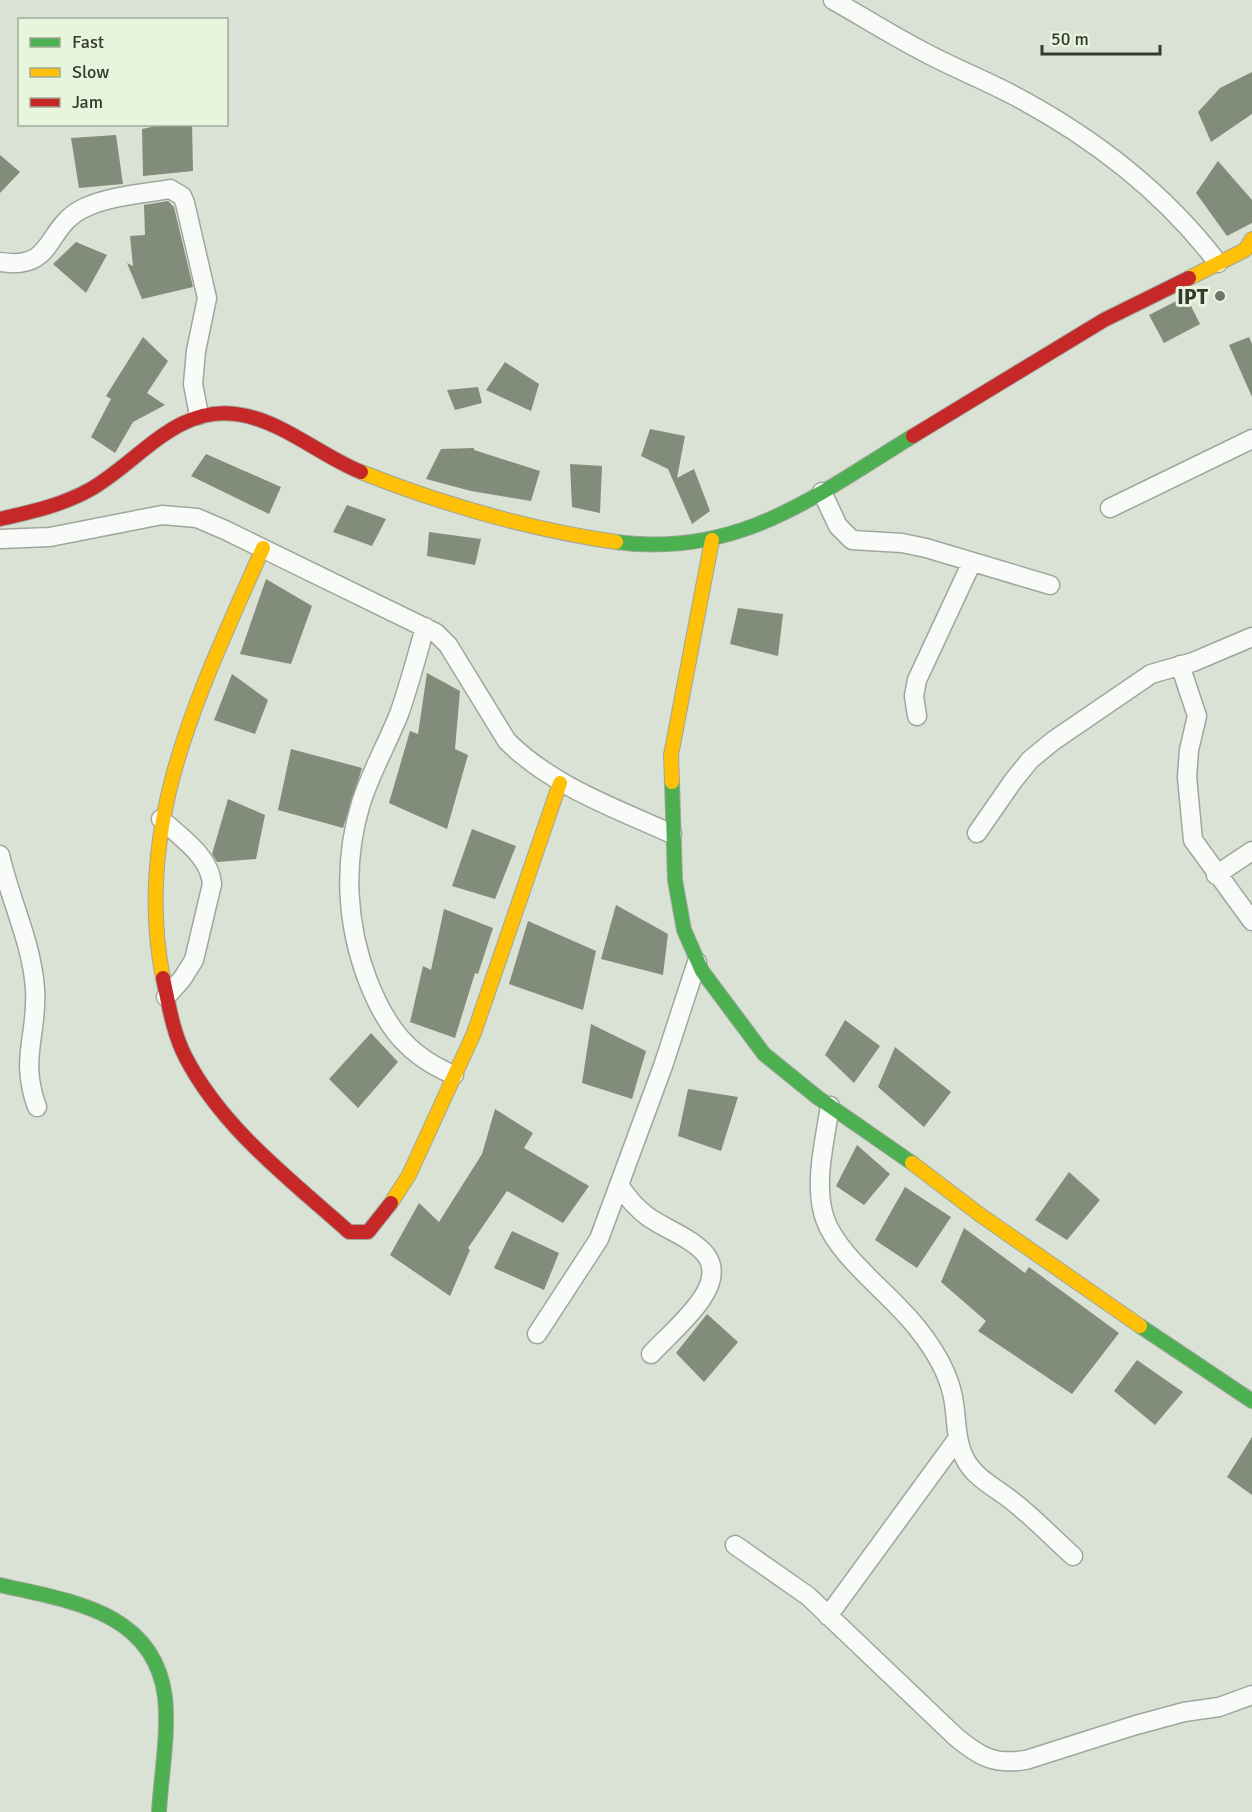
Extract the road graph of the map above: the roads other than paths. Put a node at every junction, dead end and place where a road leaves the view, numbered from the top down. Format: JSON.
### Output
{"nodes":[{"id":1,"x":833,"y":0,"type":"edge"},
{"id":2,"x":1249,"y":244,"type":"edge"},
{"id":3,"x":0,"y":262,"type":"edge"},
{"id":4,"x":1218,"y":263,"type":"junction"},
{"id":5,"x":1252,"y":267,"type":"edge"},
{"id":6,"x":199,"y":415,"type":"junction"},
{"id":7,"x":1252,"y":439,"type":"edge"},
{"id":8,"x":822,"y":492,"type":"junction"},
{"id":9,"x":1110,"y":508,"type":"dead end"},
{"id":10,"x":0,"y":519,"type":"edge"},
{"id":11,"x":0,"y":539,"type":"edge"},
{"id":12,"x":712,"y":540,"type":"junction"},
{"id":13,"x":262,"y":548,"type":"junction"},
{"id":14,"x":972,"y":562,"type":"junction"},
{"id":15,"x":1050,"y":585,"type":"dead end"},
{"id":16,"x":425,"y":627,"type":"junction"},
{"id":17,"x":1252,"y":636,"type":"edge"},
{"id":18,"x":1180,"y":665,"type":"junction"},
{"id":19,"x":917,"y":716,"type":"dead end"},
{"id":20,"x":560,"y":783,"type":"junction"},
{"id":21,"x":160,"y":819,"type":"junction"},
{"id":22,"x":977,"y":833,"type":"dead end"},
{"id":23,"x":672,"y":834,"type":"junction"},
{"id":24,"x":1252,"y":851,"type":"edge"},
{"id":25,"x":0,"y":855,"type":"edge"},
{"id":26,"x":1216,"y":874,"type":"junction"},
{"id":27,"x":1252,"y":921,"type":"edge"},
{"id":28,"x":697,"y":962,"type":"junction"},
{"id":29,"x":166,"y":997,"type":"junction"},
{"id":30,"x":454,"y":1075,"type":"junction"},
{"id":31,"x":830,"y":1106,"type":"junction"},
{"id":32,"x":37,"y":1107,"type":"dead end"},
{"id":33,"x":619,"y":1185,"type":"junction"},
{"id":34,"x":537,"y":1334,"type":"dead end"},
{"id":35,"x":651,"y":1354,"type":"dead end"},
{"id":36,"x":1252,"y":1401,"type":"edge"},
{"id":37,"x":958,"y":1438,"type":"junction"},
{"id":38,"x":735,"y":1545,"type":"dead end"},
{"id":39,"x":1073,"y":1556,"type":"dead end"},
{"id":40,"x":0,"y":1585,"type":"edge"},
{"id":41,"x":828,"y":1616,"type":"junction"},
{"id":42,"x":1252,"y":1695,"type":"edge"},
{"id":43,"x":159,"y":1812,"type":"edge"}],
"edges":[{"from":1,"to":4,"type":"street"},
{"from":2,"to":4,"type":"street"},
{"from":2,"to":5,"type":"street"},
{"from":3,"to":6,"type":"street"},
{"from":4,"to":8,"type":"street"},
{"from":6,"to":10,"type":"street"},
{"from":6,"to":12,"type":"street"},
{"from":7,"to":9,"type":"street"},
{"from":8,"to":12,"type":"street"},
{"from":8,"to":14,"type":"street"},
{"from":11,"to":13,"type":"street"},
{"from":12,"to":23,"type":"street"},
{"from":13,"to":16,"type":"street"},
{"from":13,"to":21,"type":"street"},
{"from":14,"to":15,"type":"street"},
{"from":14,"to":19,"type":"street"},
{"from":16,"to":20,"type":"street"},
{"from":16,"to":30,"type":"street"},
{"from":17,"to":18,"type":"street"},
{"from":18,"to":22,"type":"street"},
{"from":18,"to":26,"type":"street"},
{"from":20,"to":23,"type":"street"},
{"from":20,"to":30,"type":"street"},
{"from":21,"to":29,"type":"street"},
{"from":21,"to":29,"type":"street"},
{"from":23,"to":28,"type":"street"},
{"from":24,"to":26,"type":"street"},
{"from":25,"to":32,"type":"street"},
{"from":26,"to":27,"type":"street"},
{"from":28,"to":31,"type":"street"},
{"from":28,"to":33,"type":"street"},
{"from":29,"to":30,"type":"street"},
{"from":31,"to":36,"type":"street"},
{"from":31,"to":37,"type":"street"},
{"from":33,"to":34,"type":"street"},
{"from":33,"to":35,"type":"street"},
{"from":37,"to":39,"type":"street"},
{"from":37,"to":41,"type":"street"},
{"from":38,"to":41,"type":"street"},
{"from":40,"to":43,"type":"street"},
{"from":41,"to":42,"type":"street"}]}
